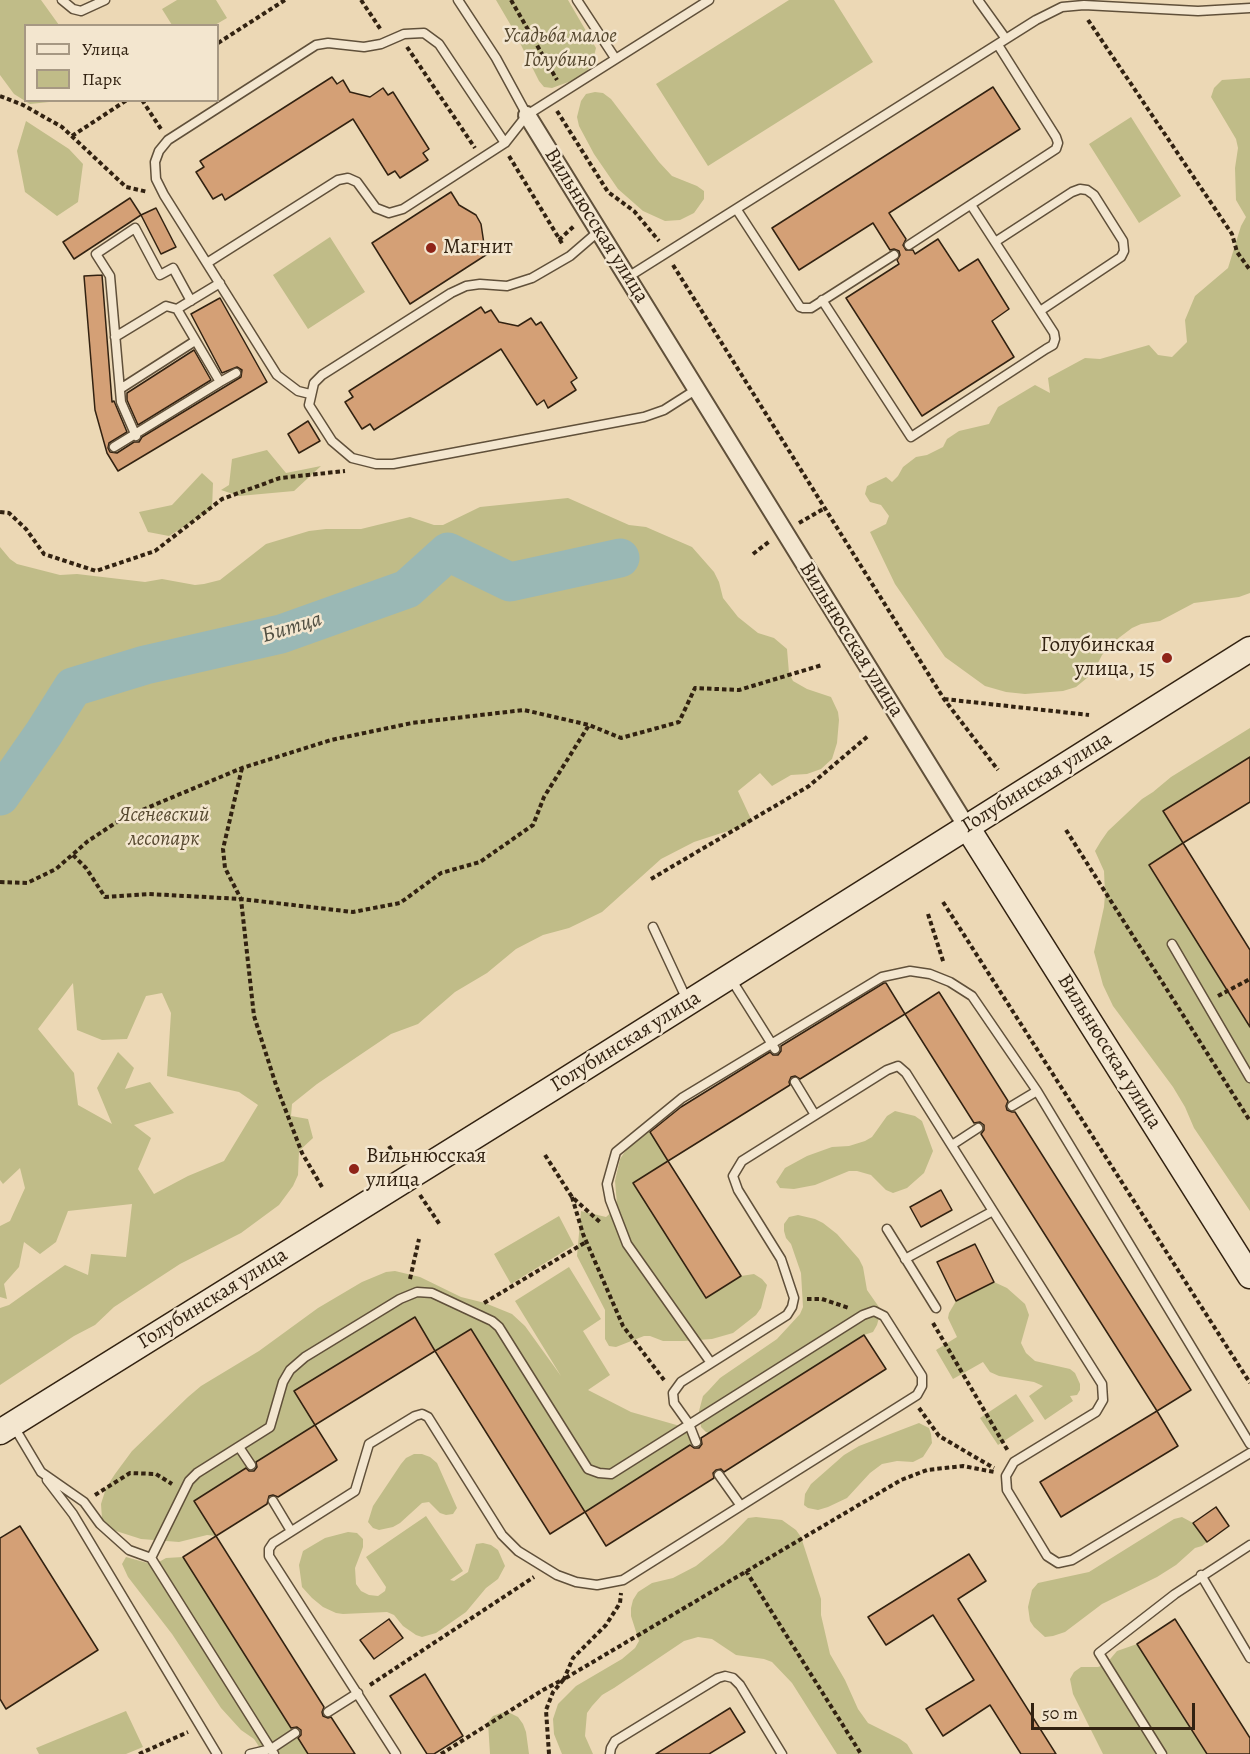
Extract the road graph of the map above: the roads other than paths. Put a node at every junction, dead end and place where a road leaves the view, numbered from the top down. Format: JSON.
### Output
{"nodes":[{"id":1,"x":62,"y":0,"type":"edge"},
{"id":2,"x":105,"y":0,"type":"edge"},
{"id":3,"x":458,"y":0,"type":"edge"},
{"id":4,"x":577,"y":0,"type":"edge"},
{"id":5,"x":708,"y":0,"type":"edge"},
{"id":6,"x":978,"y":0,"type":"edge"},
{"id":7,"x":1163,"y":4,"type":"edge"},
{"id":8,"x":1250,"y":8,"type":"edge"},
{"id":9,"x":1002,"y":42,"type":"junction"},
{"id":10,"x":615,"y":58,"type":"junction"},
{"id":11,"x":527,"y":115,"type":"junction"},
{"id":12,"x":505,"y":143,"type":"junction"},
{"id":13,"x":971,"y":205,"type":"junction"},
{"id":14,"x":737,"y":210,"type":"junction"},
{"id":15,"x":599,"y":231,"type":"junction"},
{"id":16,"x":995,"y":242,"type":"junction"},
{"id":17,"x":909,"y":245,"type":"dead end"},
{"id":18,"x":894,"y":255,"type":"dead end"},
{"id":19,"x":207,"y":263,"type":"junction"},
{"id":20,"x":628,"y":277,"type":"junction"},
{"id":21,"x":220,"y":283,"type":"junction"},
{"id":22,"x":822,"y":300,"type":"junction"},
{"id":23,"x":191,"y":301,"type":"junction"},
{"id":24,"x":177,"y":309,"type":"junction"},
{"id":25,"x":1040,"y":311,"type":"junction"},
{"id":26,"x":115,"y":337,"type":"junction"},
{"id":27,"x":195,"y":340,"type":"junction"},
{"id":28,"x":236,"y":373,"type":"dead end"},
{"id":29,"x":220,"y":382,"type":"junction"},
{"id":30,"x":120,"y":389,"type":"junction"},
{"id":31,"x":697,"y":389,"type":"junction"},
{"id":32,"x":310,"y":394,"type":"junction"},
{"id":33,"x":136,"y":436,"type":"junction"},
{"id":34,"x":114,"y":447,"type":"dead end"},
{"id":35,"x":1250,"y":649,"type":"edge"},
{"id":36,"x":967,"y":827,"type":"junction"},
{"id":37,"x":653,"y":927,"type":"dead end"},
{"id":38,"x":1172,"y":944,"type":"dead end"},
{"id":39,"x":729,"y":976,"type":"junction"},
{"id":40,"x":688,"y":1002,"type":"junction"},
{"id":41,"x":772,"y":1046,"type":"junction"},
{"id":42,"x":1250,"y":1078,"type":"edge"},
{"id":43,"x":795,"y":1082,"type":"dead end"},
{"id":44,"x":1036,"y":1091,"type":"junction"},
{"id":45,"x":1012,"y":1106,"type":"dead end"},
{"id":46,"x":815,"y":1115,"type":"junction"},
{"id":47,"x":978,"y":1128,"type":"dead end"},
{"id":48,"x":952,"y":1145,"type":"junction"},
{"id":49,"x":993,"y":1211,"type":"junction"},
{"id":50,"x":887,"y":1229,"type":"dead end"},
{"id":51,"x":905,"y":1259,"type":"junction"},
{"id":52,"x":1250,"y":1276,"type":"edge"},
{"id":53,"x":936,"y":1308,"type":"road end"},
{"id":54,"x":711,"y":1363,"type":"junction"},
{"id":55,"x":689,"y":1424,"type":"junction"},
{"id":56,"x":6,"y":1428,"type":"edge"},
{"id":57,"x":696,"y":1442,"type":"dead end"},
{"id":58,"x":1250,"y":1444,"type":"edge"},
{"id":59,"x":239,"y":1447,"type":"junction"},
{"id":60,"x":1250,"y":1453,"type":"edge"},
{"id":61,"x":250,"y":1465,"type":"dead end"},
{"id":62,"x":41,"y":1472,"type":"junction"},
{"id":63,"x":719,"y":1475,"type":"dead end"},
{"id":64,"x":273,"y":1501,"type":"dead end"},
{"id":65,"x":741,"y":1506,"type":"junction"},
{"id":66,"x":291,"y":1531,"type":"junction"},
{"id":67,"x":1250,"y":1545,"type":"edge"},
{"id":68,"x":151,"y":1558,"type":"junction"},
{"id":69,"x":1202,"y":1575,"type":"junction"},
{"id":70,"x":1250,"y":1658,"type":"edge"},
{"id":71,"x":358,"y":1693,"type":"junction"},
{"id":72,"x":328,"y":1712,"type":"dead end"},
{"id":73,"x":295,"y":1733,"type":"dead end"},
{"id":74,"x":272,"y":1751,"type":"edge"},
{"id":75,"x":217,"y":1754,"type":"edge"},
{"id":76,"x":250,"y":1754,"type":"edge"},
{"id":77,"x":396,"y":1754,"type":"edge"},
{"id":78,"x":610,"y":1754,"type":"edge"},
{"id":79,"x":782,"y":1754,"type":"edge"},
{"id":80,"x":1162,"y":1754,"type":"edge"}],
"edges":[{"from":1,"to":2,"type":"lane"},
{"from":3,"to":11,"type":"lane","name":"Вильнюсская улица"},
{"from":4,"to":10,"type":"lane"},
{"from":5,"to":10,"type":"lane"},
{"from":6,"to":9,"type":"lane"},
{"from":7,"to":8,"type":"lane"},
{"from":7,"to":9,"type":"lane"},
{"from":9,"to":13,"type":"lane"},
{"from":9,"to":14,"type":"lane"},
{"from":10,"to":11,"type":"lane"},
{"from":11,"to":12,"type":"lane"},
{"from":11,"to":15,"type":"street","name":"Вильнюсская улица"},
{"from":12,"to":19,"type":"lane"},
{"from":12,"to":19,"type":"lane"},
{"from":13,"to":16,"type":"lane"},
{"from":13,"to":17,"type":"lane"},
{"from":14,"to":20,"type":"lane"},
{"from":14,"to":22,"type":"lane"},
{"from":15,"to":20,"type":"street","name":"Вильнюсская улица"},
{"from":15,"to":32,"type":"lane"},
{"from":16,"to":25,"type":"lane"},
{"from":16,"to":25,"type":"lane"},
{"from":18,"to":22,"type":"lane"},
{"from":19,"to":21,"type":"lane"},
{"from":20,"to":31,"type":"street","name":"Вильнюсская улица"},
{"from":21,"to":23,"type":"lane"},
{"from":21,"to":32,"type":"lane"},
{"from":22,"to":25,"type":"lane"},
{"from":23,"to":24,"type":"lane"},
{"from":23,"to":26,"type":"lane"},
{"from":24,"to":26,"type":"lane"},
{"from":24,"to":27,"type":"lane"},
{"from":26,"to":30,"type":"lane"},
{"from":27,"to":29,"type":"lane"},
{"from":27,"to":30,"type":"lane"},
{"from":28,"to":29,"type":"lane"},
{"from":29,"to":33,"type":"lane"},
{"from":30,"to":33,"type":"lane"},
{"from":31,"to":32,"type":"lane"},
{"from":31,"to":36,"type":"street","name":"Вильнюсская улица"},
{"from":33,"to":34,"type":"lane"},
{"from":35,"to":36,"type":"street","name":"Голубинская улица"},
{"from":36,"to":39,"type":"street","name":"Голубинская улица"},
{"from":36,"to":52,"type":"street","name":"Вильнюсская улица"},
{"from":37,"to":40,"type":"lane"},
{"from":38,"to":42,"type":"lane"},
{"from":39,"to":40,"type":"street","name":"Голубинская улица"},
{"from":39,"to":41,"type":"lane"},
{"from":40,"to":56,"type":"street","name":"Голубинская улица"},
{"from":41,"to":44,"type":"lane"},
{"from":41,"to":54,"type":"lane"},
{"from":43,"to":46,"type":"lane"},
{"from":44,"to":45,"type":"lane"},
{"from":44,"to":58,"type":"lane"},
{"from":46,"to":48,"type":"lane"},
{"from":46,"to":54,"type":"lane"},
{"from":47,"to":48,"type":"lane"},
{"from":48,"to":49,"type":"lane"},
{"from":49,"to":51,"type":"lane"},
{"from":49,"to":60,"type":"lane"},
{"from":50,"to":51,"type":"lane"},
{"from":51,"to":53,"type":"lane"},
{"from":54,"to":55,"type":"lane"},
{"from":55,"to":57,"type":"lane"},
{"from":55,"to":59,"type":"lane"},
{"from":55,"to":65,"type":"lane"},
{"from":56,"to":62,"type":"lane"},
{"from":59,"to":61,"type":"lane"},
{"from":59,"to":68,"type":"lane"},
{"from":62,"to":68,"type":"lane"},
{"from":62,"to":75,"type":"lane"},
{"from":63,"to":65,"type":"lane"},
{"from":64,"to":66,"type":"lane"},
{"from":65,"to":66,"type":"lane"},
{"from":66,"to":71,"type":"lane"},
{"from":67,"to":69,"type":"lane"},
{"from":68,"to":74,"type":"lane"},
{"from":69,"to":70,"type":"lane"},
{"from":69,"to":80,"type":"lane"},
{"from":71,"to":72,"type":"lane"},
{"from":71,"to":77,"type":"lane"},
{"from":73,"to":74,"type":"lane"},
{"from":74,"to":76,"type":"lane"},
{"from":78,"to":79,"type":"lane"}]}
